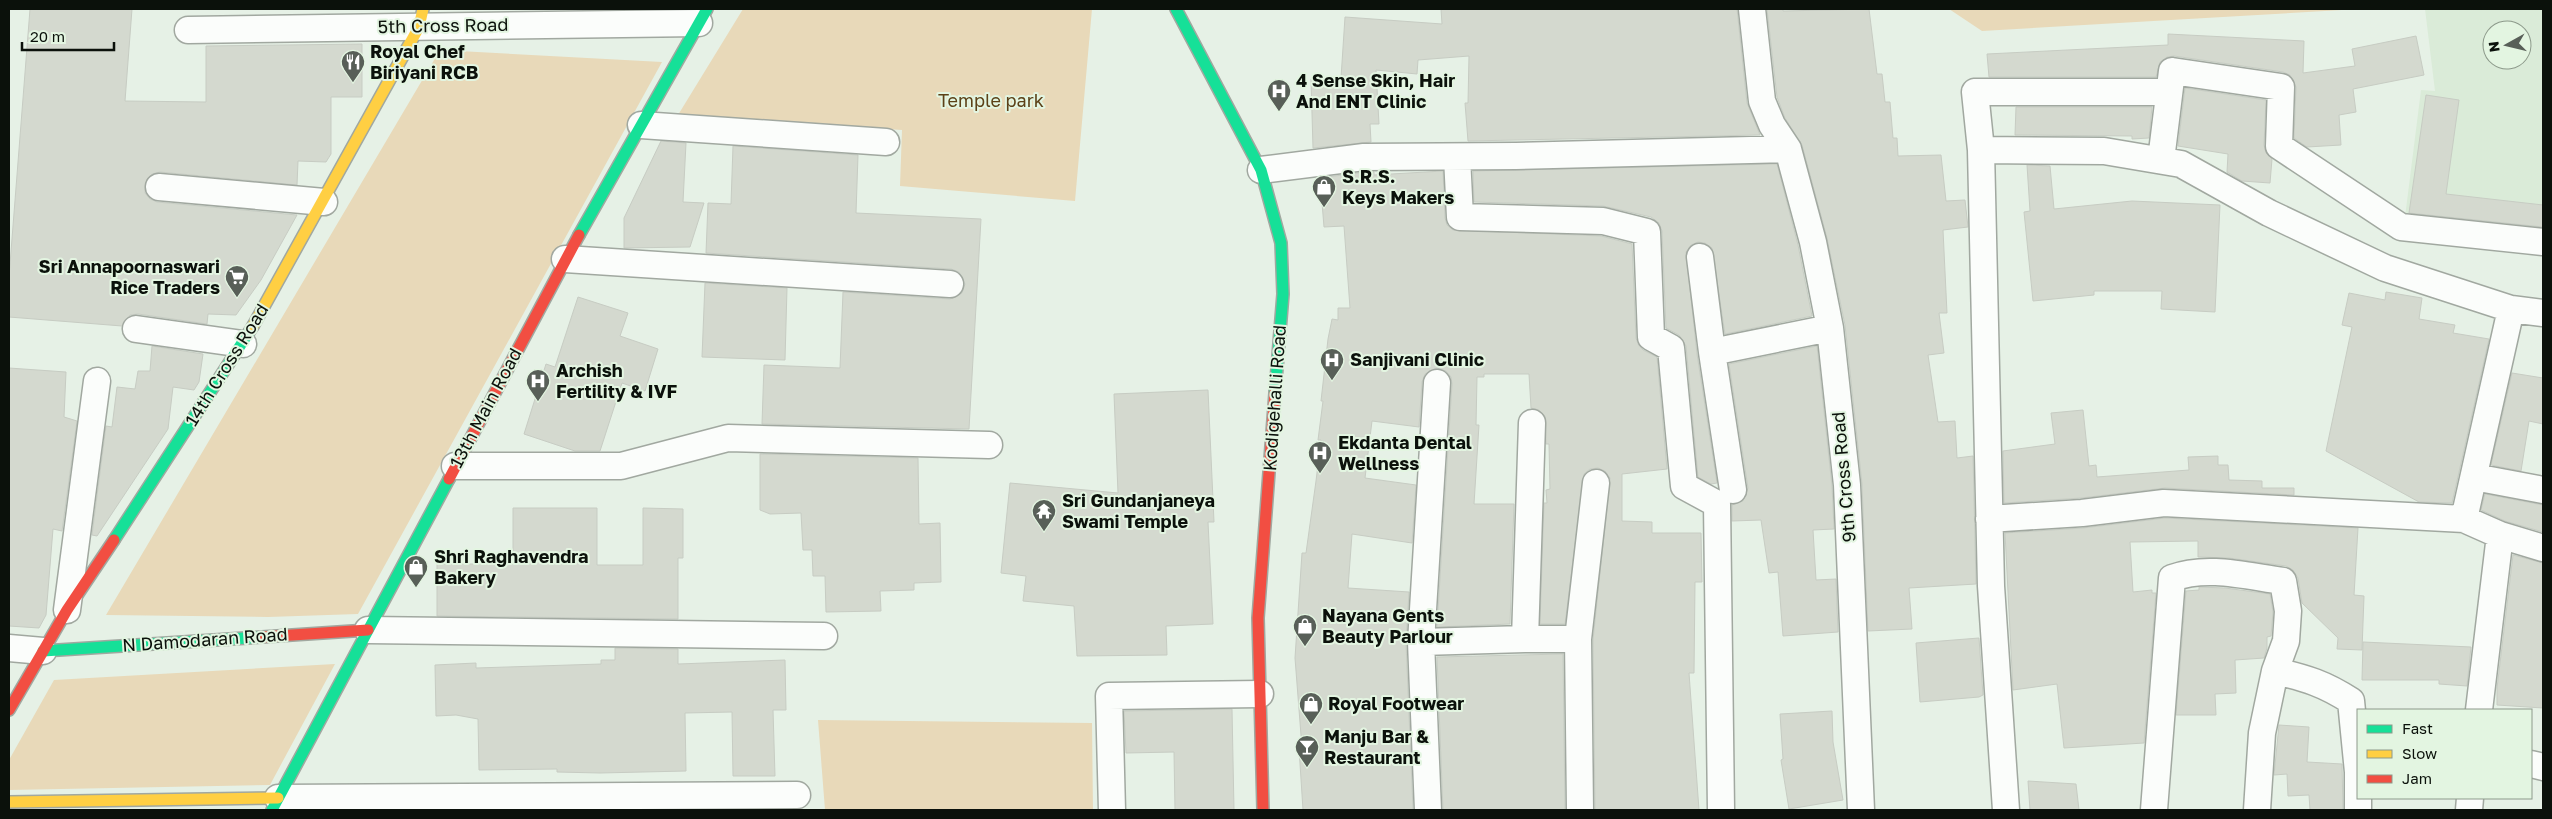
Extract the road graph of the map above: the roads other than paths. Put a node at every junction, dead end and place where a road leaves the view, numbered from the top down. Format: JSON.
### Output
{"nodes":[{"id":1,"x":1176,"y":9,"type":"edge"},
{"id":2,"x":1752,"y":9,"type":"edge"},
{"id":3,"x":703,"y":16,"type":"edge"},
{"id":4,"x":421,"y":18,"type":"edge"},
{"id":5,"x":188,"y":30,"type":"dead end"},
{"id":6,"x":2169,"y":92,"type":"junction"},
{"id":7,"x":641,"y":125,"type":"junction"},
{"id":8,"x":886,"y":142,"type":"dead end"},
{"id":9,"x":1788,"y":149,"type":"junction"},
{"id":10,"x":1981,"y":150,"type":"junction"},
{"id":11,"x":1457,"y":157,"type":"junction"},
{"id":12,"x":2161,"y":160,"type":"junction"},
{"id":13,"x":1260,"y":170,"type":"junction"},
{"id":14,"x":159,"y":187,"type":"dead end"},
{"id":15,"x":324,"y":202,"type":"junction"},
{"id":16,"x":2543,"y":242,"type":"edge"},
{"id":17,"x":1700,"y":257,"type":"dead end"},
{"id":18,"x":565,"y":259,"type":"junction"},
{"id":19,"x":950,"y":284,"type":"dead end"},
{"id":20,"x":2511,"y":309,"type":"junction"},
{"id":21,"x":2543,"y":313,"type":"edge"},
{"id":22,"x":1830,"y":328,"type":"junction"},
{"id":23,"x":136,"y":329,"type":"dead end"},
{"id":24,"x":243,"y":344,"type":"junction"},
{"id":25,"x":1712,"y":352,"type":"junction"},
{"id":26,"x":97,"y":381,"type":"dead end"},
{"id":27,"x":1437,"y":384,"type":"dead end"},
{"id":28,"x":1532,"y":424,"type":"dead end"},
{"id":29,"x":988,"y":445,"type":"dead end"},
{"id":30,"x":455,"y":466,"type":"junction"},
{"id":31,"x":2474,"y":477,"type":"junction"},
{"id":32,"x":1596,"y":483,"type":"dead end"},
{"id":33,"x":1733,"y":490,"type":"dead end"},
{"id":34,"x":2543,"y":490,"type":"edge"},
{"id":35,"x":1989,"y":519,"type":"junction"},
{"id":36,"x":2464,"y":519,"type":"junction"},
{"id":37,"x":2500,"y":535,"type":"junction"},
{"id":38,"x":2543,"y":548,"type":"edge"},
{"id":39,"x":67,"y":610,"type":"junction"},
{"id":40,"x":368,"y":630,"type":"junction"},
{"id":41,"x":824,"y":636,"type":"dead end"},
{"id":42,"x":1525,"y":639,"type":"junction"},
{"id":43,"x":1578,"y":639,"type":"junction"},
{"id":44,"x":1421,"y":642,"type":"junction"},
{"id":45,"x":9,"y":648,"type":"edge"},
{"id":46,"x":43,"y":650,"type":"junction"},
{"id":47,"x":2275,"y":671,"type":"junction"},
{"id":48,"x":1260,"y":694,"type":"junction"},
{"id":49,"x":2479,"y":709,"type":"edge"},
{"id":50,"x":9,"y":710,"type":"edge"},
{"id":51,"x":2357,"y":762,"type":"edge"},
{"id":52,"x":797,"y":795,"type":"dead end"},
{"id":53,"x":9,"y":802,"type":"edge"},
{"id":54,"x":275,"y":804,"type":"edge"},
{"id":55,"x":1112,"y":810,"type":"edge"},
{"id":56,"x":1263,"y":810,"type":"edge"},
{"id":57,"x":1428,"y":810,"type":"edge"},
{"id":58,"x":1580,"y":810,"type":"edge"},
{"id":59,"x":1721,"y":810,"type":"edge"},
{"id":60,"x":1861,"y":810,"type":"edge"},
{"id":61,"x":2006,"y":810,"type":"edge"},
{"id":62,"x":2154,"y":810,"type":"edge"},
{"id":63,"x":2257,"y":810,"type":"edge"}],
"edges":[{"from":1,"to":13,"type":"street","name":"Kodigehalli Road"},
{"from":2,"to":9,"type":"street","name":"9th Cross Road"},
{"from":3,"to":4,"type":"street","name":"5th Cross Road"},
{"from":3,"to":7,"type":"street","name":"13th Main Road"},
{"from":4,"to":5,"type":"street","name":"5th Cross Road"},
{"from":4,"to":15,"type":"street","name":"14th Cross Road"},
{"from":6,"to":10,"type":"street"},
{"from":6,"to":12,"type":"street"},
{"from":6,"to":16,"type":"street"},
{"from":7,"to":8,"type":"street"},
{"from":7,"to":18,"type":"street","name":"13th Main Road"},
{"from":9,"to":11,"type":"street"},
{"from":9,"to":22,"type":"street","name":"9th Cross Road"},
{"from":10,"to":12,"type":"street"},
{"from":10,"to":35,"type":"street"},
{"from":11,"to":13,"type":"street"},
{"from":11,"to":59,"type":"street"},
{"from":12,"to":20,"type":"street"},
{"from":13,"to":48,"type":"street","name":"Kodigehalli Road"},
{"from":14,"to":15,"type":"street"},
{"from":15,"to":24,"type":"street","name":"14th Cross Road"},
{"from":17,"to":25,"type":"street"},
{"from":18,"to":19,"type":"street"},
{"from":18,"to":30,"type":"street","name":"13th Main Road"},
{"from":20,"to":21,"type":"street"},
{"from":20,"to":31,"type":"street"},
{"from":22,"to":25,"type":"street"},
{"from":22,"to":60,"type":"street","name":"9th Cross Road"},
{"from":23,"to":24,"type":"street"},
{"from":24,"to":39,"type":"street","name":"14th Cross Road"},
{"from":25,"to":33,"type":"street"},
{"from":26,"to":39,"type":"street"},
{"from":27,"to":44,"type":"street"},
{"from":28,"to":42,"type":"street"},
{"from":29,"to":30,"type":"street"},
{"from":30,"to":40,"type":"street","name":"13th Main Road"},
{"from":31,"to":34,"type":"street"},
{"from":31,"to":36,"type":"street"},
{"from":32,"to":43,"type":"street"},
{"from":35,"to":36,"type":"street"},
{"from":35,"to":61,"type":"street"},
{"from":36,"to":37,"type":"street"},
{"from":37,"to":38,"type":"street"},
{"from":37,"to":49,"type":"street"},
{"from":39,"to":46,"type":"street","name":"14th Cross Road"},
{"from":40,"to":41,"type":"street"},
{"from":40,"to":46,"type":"street","name":"N Damodaran Road"},
{"from":40,"to":54,"type":"street","name":"13th Main Road"},
{"from":42,"to":43,"type":"street"},
{"from":42,"to":44,"type":"street"},
{"from":43,"to":58,"type":"street"},
{"from":44,"to":57,"type":"street"},
{"from":45,"to":46,"type":"street"},
{"from":46,"to":50,"type":"street","name":"14th Cross Road"},
{"from":47,"to":51,"type":"street"},
{"from":47,"to":62,"type":"street"},
{"from":47,"to":63,"type":"street"},
{"from":48,"to":55,"type":"street"},
{"from":48,"to":56,"type":"street","name":"Kodigehalli Road"},
{"from":52,"to":54,"type":"street"},
{"from":53,"to":54,"type":"street"}]}
